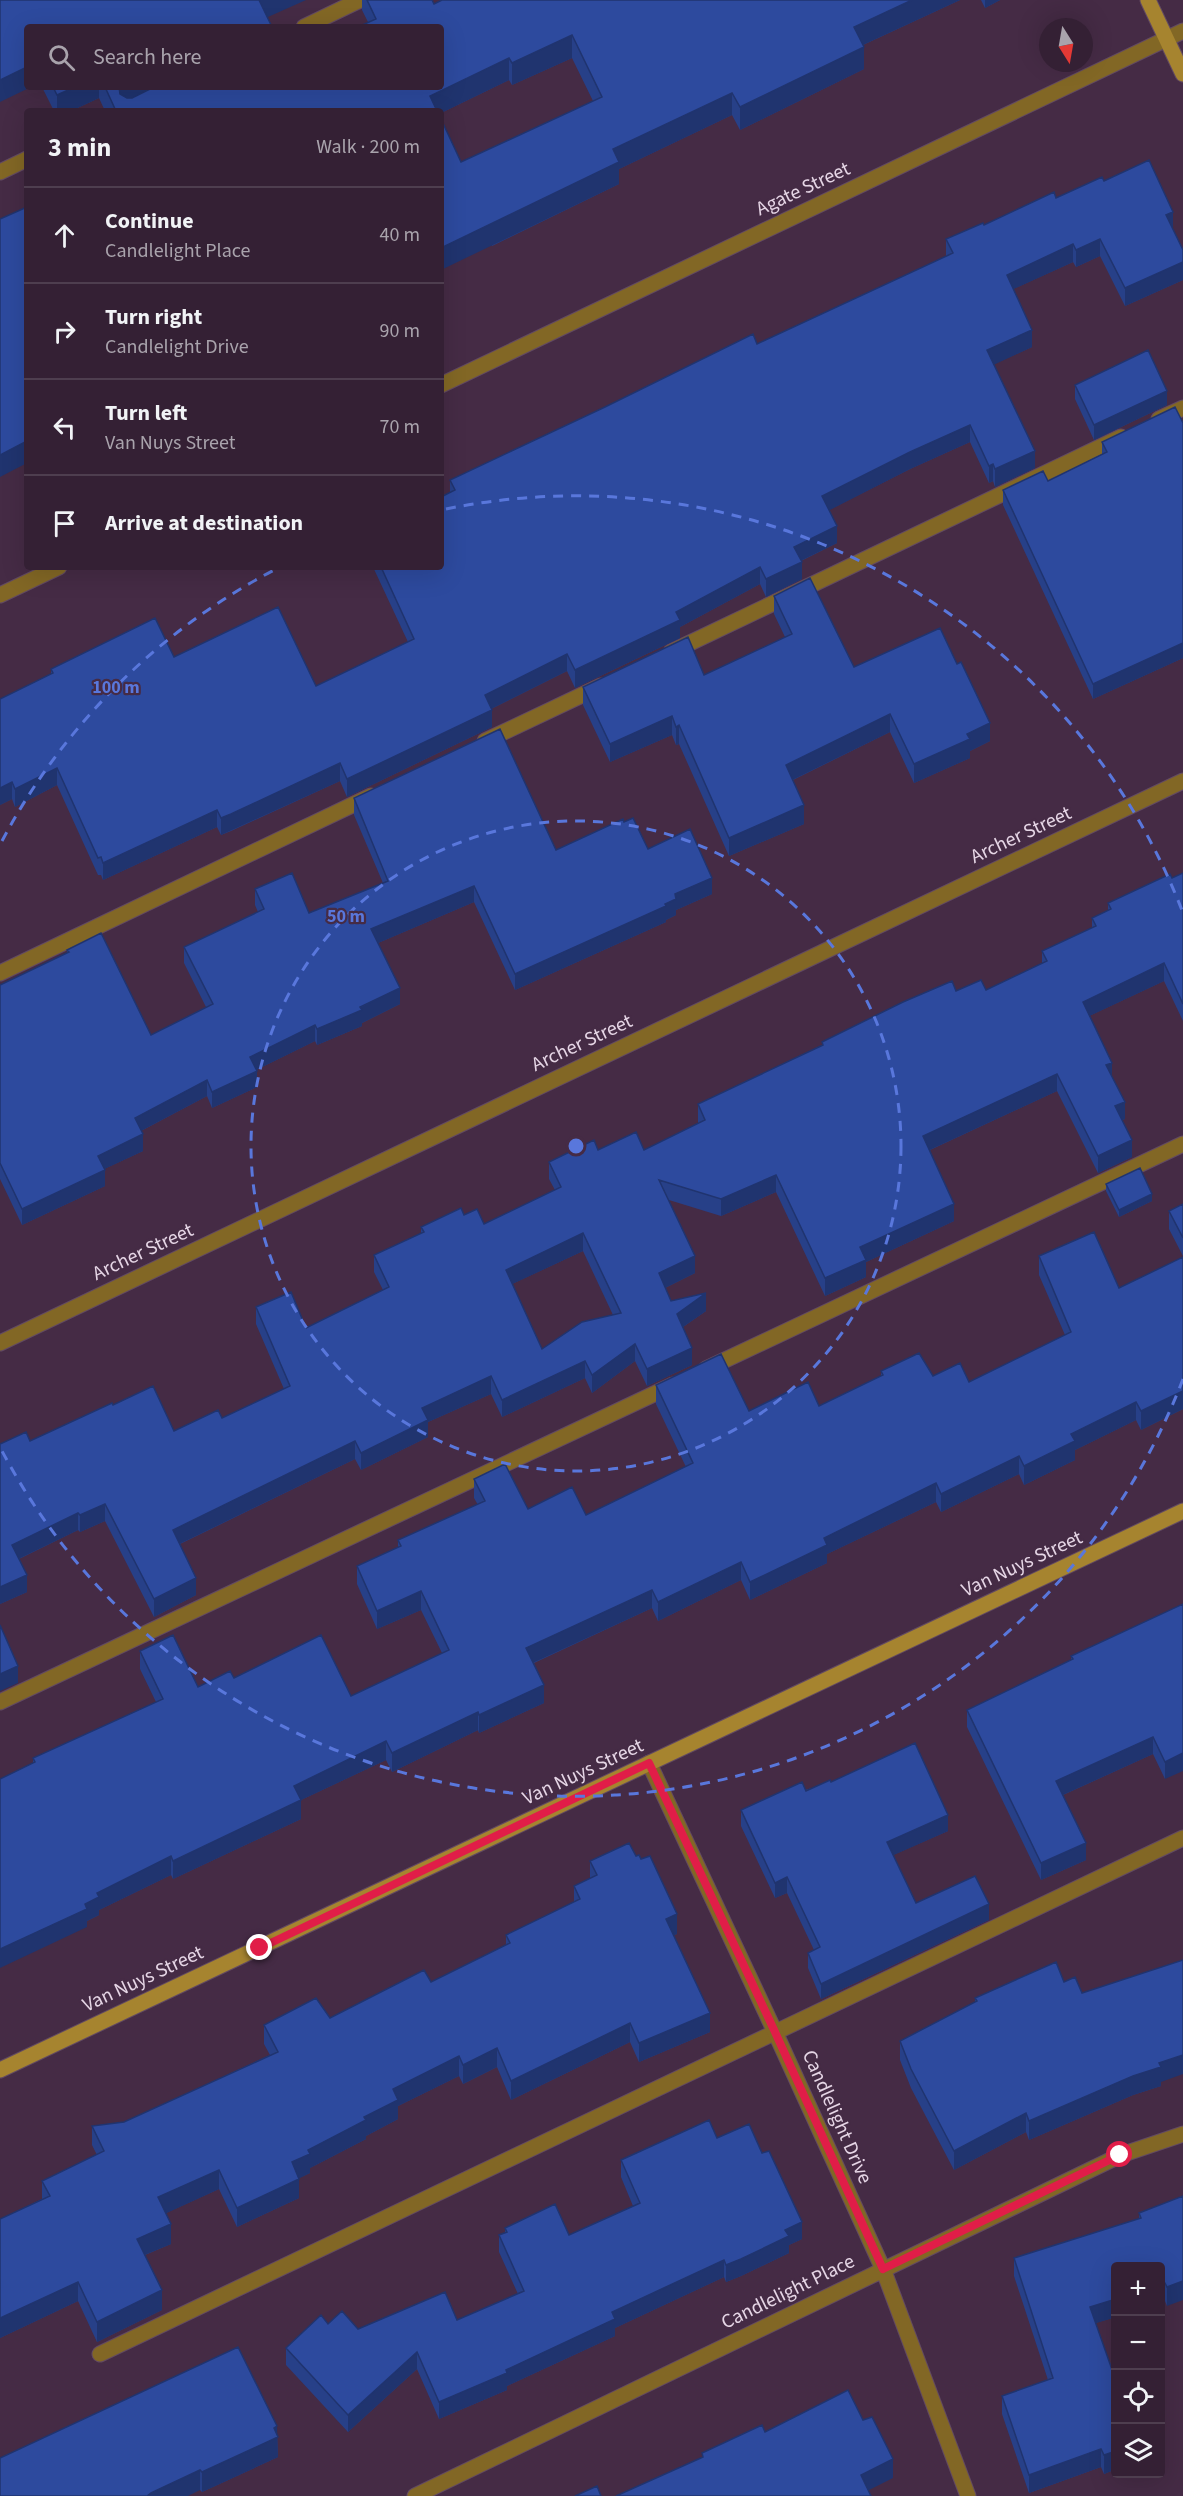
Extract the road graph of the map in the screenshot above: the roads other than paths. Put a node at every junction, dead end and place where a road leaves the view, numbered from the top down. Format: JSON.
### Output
{"nodes":[{"id":1,"x":360,"y":0,"type":"edge"},
{"id":2,"x":1148,"y":0,"type":"edge"},
{"id":3,"x":310,"y":24,"type":"edge"},
{"id":4,"x":1183,"y":31,"type":"edge"},
{"id":5,"x":1166,"y":39,"type":"junction"},
{"id":6,"x":1183,"y":74,"type":"edge"},
{"id":7,"x":24,"y":160,"type":"edge"},
{"id":8,"x":0,"y":172,"type":"edge"},
{"id":9,"x":444,"y":384,"type":"edge"},
{"id":10,"x":1183,"y":408,"type":"edge"},
{"id":11,"x":53,"y":570,"type":"edge"},
{"id":12,"x":0,"y":595,"type":"edge"},
{"id":13,"x":656,"y":660,"type":"edge"},
{"id":14,"x":613,"y":680,"type":"edge"},
{"id":15,"x":473,"y":747,"type":"edge"},
{"id":16,"x":1183,"y":781,"type":"edge"},
{"id":17,"x":387,"y":788,"type":"edge"},
{"id":18,"x":0,"y":973,"type":"edge"},
{"id":19,"x":1183,"y":1144,"type":"edge"},
{"id":20,"x":0,"y":1343,"type":"edge"},
{"id":21,"x":1183,"y":1511,"type":"edge"},
{"id":22,"x":0,"y":1702,"type":"edge"},
{"id":23,"x":649,"y":1763,"type":"junction"},
{"id":24,"x":1183,"y":1838,"type":"edge"},
{"id":25,"x":775,"y":2032,"type":"junction"},
{"id":26,"x":0,"y":2070,"type":"edge"},
{"id":27,"x":1183,"y":2134,"type":"edge"},
{"id":28,"x":883,"y":2269,"type":"junction"},
{"id":29,"x":100,"y":2354,"type":"dead end"},
{"id":30,"x":415,"y":2496,"type":"edge"},
{"id":31,"x":968,"y":2496,"type":"edge"}],
"edges":[{"from":1,"to":3,"type":"street"},
{"from":2,"to":5,"type":"street"},
{"from":4,"to":5,"type":"street","name":"Agate Street"},
{"from":5,"to":6,"type":"street"},
{"from":5,"to":9,"type":"street","name":"Agate Street"},
{"from":7,"to":8,"type":"street"},
{"from":10,"to":13,"type":"street"},
{"from":11,"to":12,"type":"street"},
{"from":14,"to":15,"type":"street"},
{"from":16,"to":20,"type":"street","name":"Archer Street"},
{"from":17,"to":18,"type":"street"},
{"from":19,"to":22,"type":"street"},
{"from":21,"to":23,"type":"street","name":"Van Nuys Street"},
{"from":23,"to":25,"type":"street","name":"Candlelight Drive"},
{"from":23,"to":26,"type":"street","name":"Van Nuys Street"},
{"from":24,"to":25,"type":"street"},
{"from":25,"to":28,"type":"street","name":"Candlelight Drive"},
{"from":25,"to":29,"type":"street"},
{"from":27,"to":28,"type":"street","name":"Candlelight Place"},
{"from":28,"to":30,"type":"street","name":"Candlelight Place"},
{"from":28,"to":31,"type":"street","name":"Candlelight Drive"}]}
